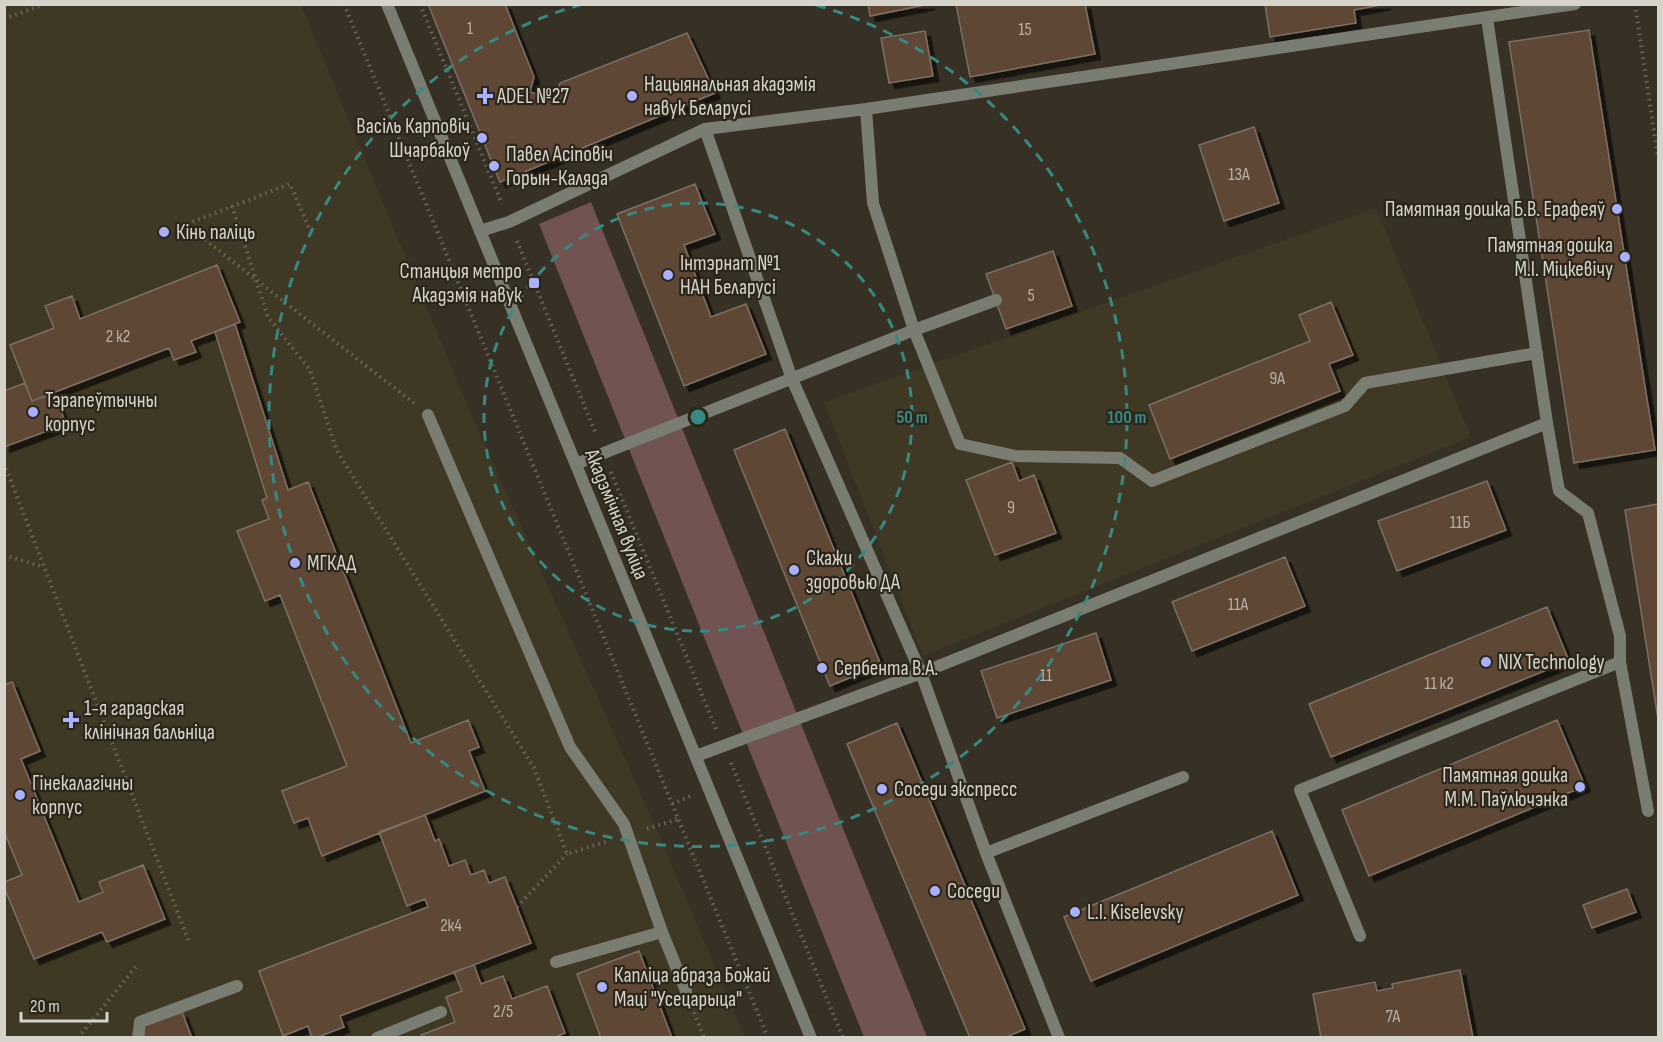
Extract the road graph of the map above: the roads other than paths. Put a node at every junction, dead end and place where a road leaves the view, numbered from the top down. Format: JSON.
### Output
{"nodes":[{"id":1,"x":387,"y":4,"type":"edge"},
{"id":2,"x":1575,"y":4,"type":"edge"},
{"id":3,"x":1487,"y":18,"type":"junction"},
{"id":4,"x":866,"y":109,"type":"junction"},
{"id":5,"x":705,"y":129,"type":"junction"},
{"id":6,"x":480,"y":231,"type":"junction"},
{"id":7,"x":996,"y":300,"type":"dead end"},
{"id":8,"x":914,"y":330,"type":"junction"},
{"id":9,"x":1537,"y":353,"type":"junction"},
{"id":10,"x":792,"y":379,"type":"junction"},
{"id":11,"x":428,"y":415,"type":"road end"},
{"id":12,"x":1547,"y":423,"type":"junction"},
{"id":13,"x":576,"y":464,"type":"junction"},
{"id":14,"x":1620,"y":662,"type":"junction"},
{"id":15,"x":921,"y":674,"type":"junction"},
{"id":16,"x":696,"y":756,"type":"junction"},
{"id":17,"x":1184,"y":777,"type":"dead end"},
{"id":18,"x":1648,"y":811,"type":"dead end"},
{"id":19,"x":986,"y":853,"type":"junction"},
{"id":20,"x":662,"y":932,"type":"junction"},
{"id":21,"x":1360,"y":936,"type":"dead end"},
{"id":22,"x":556,"y":962,"type":"dead end"},
{"id":23,"x":237,"y":986,"type":"dead end"},
{"id":24,"x":686,"y":991,"type":"road end"},
{"id":25,"x":441,"y":1012,"type":"dead end"},
{"id":26,"x":138,"y":1038,"type":"edge"},
{"id":27,"x":377,"y":1038,"type":"edge"},
{"id":28,"x":811,"y":1038,"type":"edge"},
{"id":29,"x":1059,"y":1038,"type":"edge"}],
"edges":[{"from":1,"to":6,"type":"street","name":"Акадэмічная вуліца"},
{"from":2,"to":3,"type":"street"},
{"from":3,"to":4,"type":"street"},
{"from":3,"to":9,"type":"street"},
{"from":4,"to":5,"type":"street"},
{"from":4,"to":8,"type":"street"},
{"from":5,"to":6,"type":"street"},
{"from":5,"to":10,"type":"street"},
{"from":6,"to":13,"type":"street","name":"Акадэмічная вуліца"},
{"from":7,"to":8,"type":"street"},
{"from":8,"to":9,"type":"street"},
{"from":8,"to":10,"type":"street"},
{"from":9,"to":12,"type":"street"},
{"from":10,"to":13,"type":"street"},
{"from":10,"to":15,"type":"street"},
{"from":11,"to":20,"type":"street"},
{"from":12,"to":14,"type":"street"},
{"from":12,"to":15,"type":"street"},
{"from":13,"to":16,"type":"street","name":"Акадэмічная вуліца"},
{"from":14,"to":18,"type":"street"},
{"from":14,"to":21,"type":"street"},
{"from":15,"to":16,"type":"street"},
{"from":15,"to":19,"type":"street"},
{"from":16,"to":28,"type":"street","name":"Акадэмічная вуліца"},
{"from":17,"to":19,"type":"street"},
{"from":19,"to":29,"type":"street"},
{"from":20,"to":22,"type":"street"},
{"from":20,"to":24,"type":"street"},
{"from":23,"to":26,"type":"street"},
{"from":25,"to":27,"type":"street"}]}
